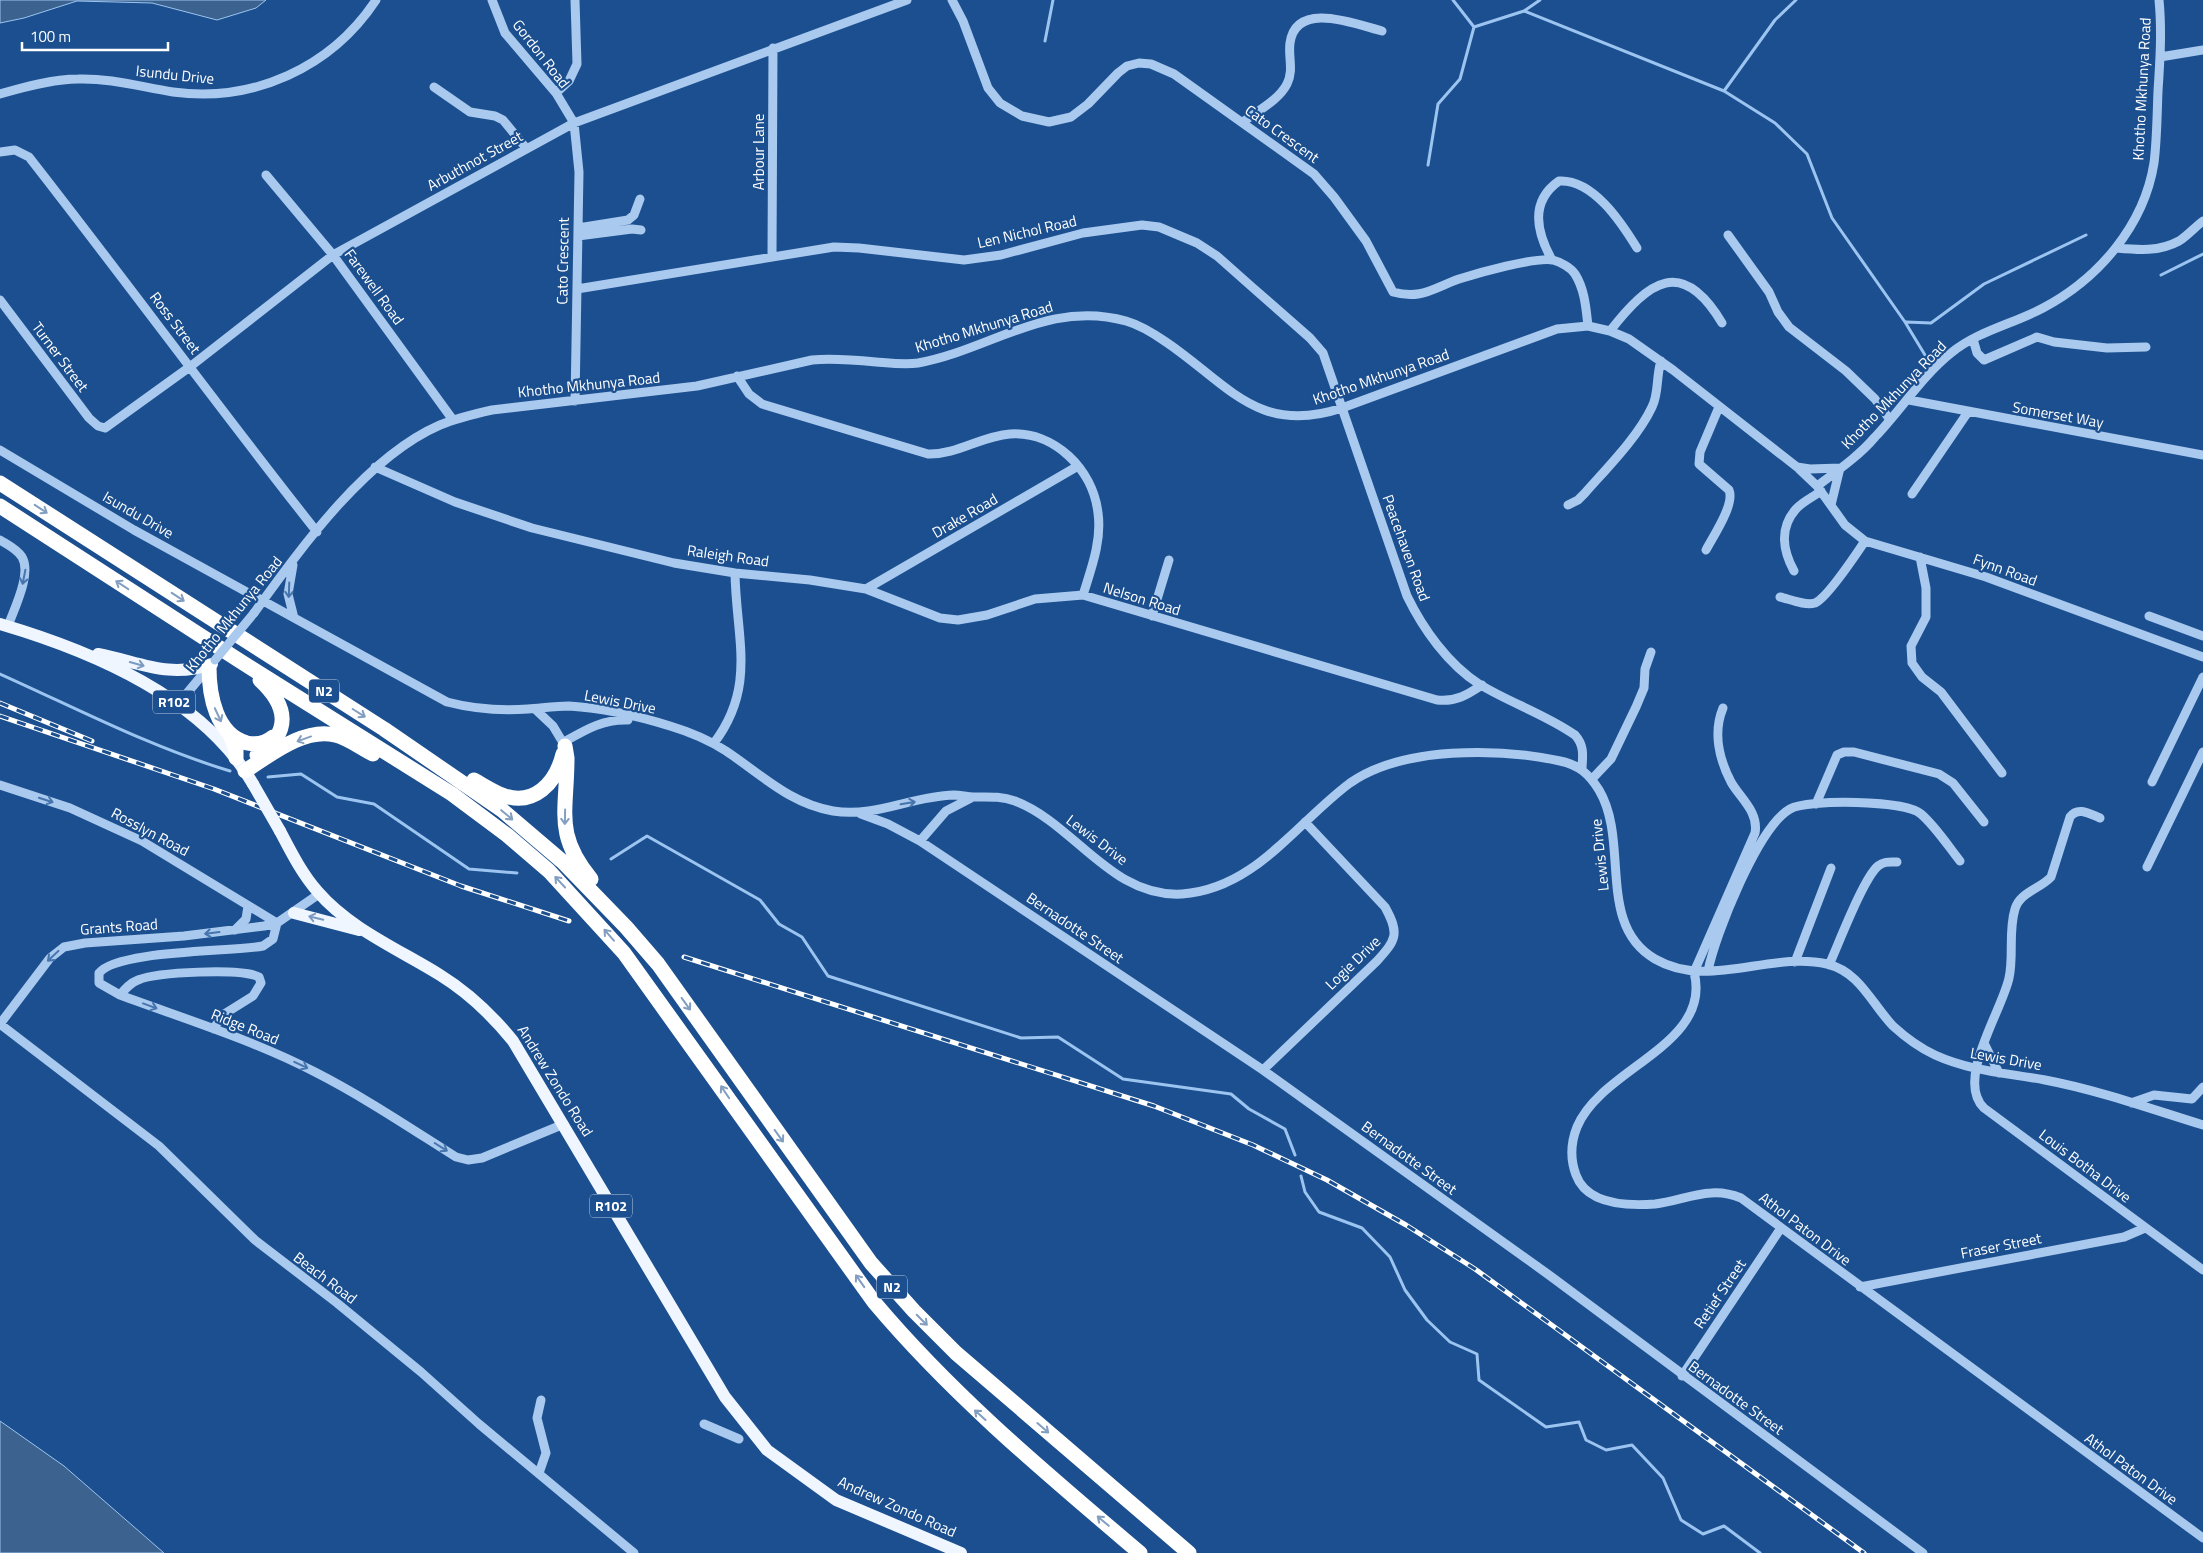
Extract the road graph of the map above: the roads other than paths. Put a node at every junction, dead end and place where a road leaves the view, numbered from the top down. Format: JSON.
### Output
{"nodes":[{"id":1,"x":376,"y":0,"type":"edge"},
{"id":2,"x":492,"y":0,"type":"edge"},
{"id":3,"x":575,"y":0,"type":"edge"},
{"id":4,"x":907,"y":0,"type":"edge"},
{"id":5,"x":952,"y":0,"type":"edge"},
{"id":6,"x":2159,"y":0,"type":"edge"},
{"id":7,"x":1382,"y":31,"type":"dead end"},
{"id":8,"x":773,"y":48,"type":"junction"},
{"id":9,"x":2203,"y":50,"type":"edge"},
{"id":10,"x":2160,"y":58,"type":"junction"},
{"id":11,"x":434,"y":86,"type":"dead end"},
{"id":12,"x":556,"y":93,"type":"junction"},
{"id":13,"x":0,"y":94,"type":"edge"},
{"id":14,"x":574,"y":122,"type":"junction"},
{"id":15,"x":1243,"y":122,"type":"junction"},
{"id":16,"x":526,"y":148,"type":"junction"},
{"id":17,"x":0,"y":152,"type":"edge"},
{"id":18,"x":266,"y":175,"type":"dead end"},
{"id":19,"x":640,"y":199,"type":"dead end"},
{"id":20,"x":2203,"y":221,"type":"edge"},
{"id":21,"x":641,"y":230,"type":"dead end"},
{"id":22,"x":578,"y":232,"type":"junction"},
{"id":23,"x":1728,"y":235,"type":"dead end"},
{"id":24,"x":1637,"y":248,"type":"dead end"},
{"id":25,"x":2116,"y":248,"type":"junction"},
{"id":26,"x":333,"y":255,"type":"junction"},
{"id":27,"x":772,"y":256,"type":"junction"},
{"id":28,"x":1552,"y":260,"type":"junction"},
{"id":29,"x":576,"y":289,"type":"junction"},
{"id":30,"x":0,"y":300,"type":"edge"},
{"id":31,"x":1722,"y":323,"type":"dead end"},
{"id":32,"x":1588,"y":326,"type":"junction"},
{"id":33,"x":1610,"y":331,"type":"junction"},
{"id":34,"x":1973,"y":339,"type":"junction"},
{"id":35,"x":2146,"y":347,"type":"dead end"},
{"id":36,"x":1661,"y":361,"type":"junction"},
{"id":37,"x":190,"y":366,"type":"junction"},
{"id":38,"x":737,"y":376,"type":"junction"},
{"id":39,"x":1909,"y":400,"type":"junction"},
{"id":40,"x":575,"y":401,"type":"junction"},
{"id":41,"x":1342,"y":408,"type":"junction"},
{"id":42,"x":1719,"y":408,"type":"junction"},
{"id":43,"x":1968,"y":412,"type":"junction"},
{"id":44,"x":453,"y":420,"type":"junction"},
{"id":45,"x":1890,"y":420,"type":"junction"},
{"id":46,"x":102,"y":428,"type":"joint"},
{"id":47,"x":0,"y":450,"type":"edge"},
{"id":48,"x":2203,"y":455,"type":"edge"},
{"id":49,"x":1078,"y":466,"type":"junction"},
{"id":50,"x":1797,"y":466,"type":"junction"},
{"id":51,"x":375,"y":467,"type":"junction"},
{"id":52,"x":1840,"y":468,"type":"junction"},
{"id":53,"x":0,"y":483,"type":"edge"},
{"id":54,"x":1819,"y":488,"type":"junction"},
{"id":55,"x":1912,"y":494,"type":"dead end"},
{"id":56,"x":1568,"y":505,"type":"dead end"},
{"id":57,"x":1831,"y":505,"type":"junction"},
{"id":58,"x":0,"y":506,"type":"edge"},
{"id":59,"x":317,"y":532,"type":"junction"},
{"id":60,"x":0,"y":540,"type":"edge"},
{"id":61,"x":1865,"y":541,"type":"junction"},
{"id":62,"x":1706,"y":550,"type":"dead end"},
{"id":63,"x":1920,"y":557,"type":"junction"},
{"id":64,"x":1169,"y":560,"type":"dead end"},
{"id":65,"x":294,"y":562,"type":"junction"},
{"id":66,"x":1794,"y":571,"type":"dead end"},
{"id":67,"x":735,"y":573,"type":"junction"},
{"id":68,"x":866,"y":590,"type":"junction"},
{"id":69,"x":1083,"y":595,"type":"junction"},
{"id":70,"x":1780,"y":597,"type":"dead end"},
{"id":71,"x":263,"y":601,"type":"junction"},
{"id":72,"x":1152,"y":616,"type":"junction"},
{"id":73,"x":2149,"y":616,"type":"dead end"},
{"id":74,"x":294,"y":618,"type":"junction"},
{"id":75,"x":4,"y":625,"type":"edge"},
{"id":76,"x":2203,"y":636,"type":"edge"},
{"id":77,"x":73,"y":648,"type":"junction"},
{"id":78,"x":1651,"y":652,"type":"dead end"},
{"id":79,"x":2203,"y":657,"type":"edge"},
{"id":80,"x":240,"y":661,"type":"junction"},
{"id":81,"x":212,"y":664,"type":"junction"},
{"id":82,"x":2203,"y":676,"type":"edge"},
{"id":83,"x":1482,"y":685,"type":"junction"},
{"id":84,"x":178,"y":704,"type":"junction"},
{"id":85,"x":1723,"y":708,"type":"dead end"},
{"id":86,"x":535,"y":709,"type":"junction"},
{"id":87,"x":649,"y":720,"type":"junction"},
{"id":88,"x":230,"y":734,"type":"junction"},
{"id":89,"x":276,"y":734,"type":"junction"},
{"id":90,"x":714,"y":743,"type":"junction"},
{"id":91,"x":564,"y":744,"type":"junction"},
{"id":92,"x":417,"y":751,"type":"junction"},
{"id":93,"x":2203,"y":752,"type":"edge"},
{"id":94,"x":1582,"y":768,"type":"junction"},
{"id":95,"x":243,"y":769,"type":"junction"},
{"id":96,"x":2002,"y":773,"type":"dead end"},
{"id":97,"x":1592,"y":779,"type":"junction"},
{"id":98,"x":2152,"y":782,"type":"dead end"},
{"id":99,"x":0,"y":785,"type":"edge"},
{"id":100,"x":974,"y":797,"type":"junction"},
{"id":101,"x":1816,"y":804,"type":"junction"},
{"id":102,"x":860,"y":814,"type":"junction"},
{"id":103,"x":2100,"y":818,"type":"dead end"},
{"id":104,"x":487,"y":820,"type":"junction"},
{"id":105,"x":1305,"y":822,"type":"junction"},
{"id":106,"x":1984,"y":822,"type":"dead end"},
{"id":107,"x":920,"y":841,"type":"junction"},
{"id":108,"x":1960,"y":860,"type":"dead end"},
{"id":109,"x":1897,"y":862,"type":"dead end"},
{"id":110,"x":2147,"y":867,"type":"dead end"},
{"id":111,"x":1832,"y":868,"type":"dead end"},
{"id":112,"x":319,"y":894,"type":"junction"},
{"id":113,"x":248,"y":906,"type":"junction"},
{"id":114,"x":294,"y":913,"type":"junction"},
{"id":115,"x":277,"y":923,"type":"junction"},
{"id":116,"x":235,"y":930,"type":"junction"},
{"id":117,"x":371,"y":934,"type":"junction"},
{"id":118,"x":643,"y":946,"type":"junction"},
{"id":119,"x":1795,"y":962,"type":"junction"},
{"id":120,"x":1829,"y":965,"type":"junction"},
{"id":121,"x":1708,"y":971,"type":"junction"},
{"id":122,"x":1694,"y":972,"type":"junction"},
{"id":123,"x":120,"y":995,"type":"junction"},
{"id":124,"x":0,"y":1024,"type":"edge"},
{"id":125,"x":214,"y":1029,"type":"junction"},
{"id":126,"x":1984,"y":1043,"type":"junction"},
{"id":127,"x":1263,"y":1070,"type":"junction"},
{"id":128,"x":1976,"y":1070,"type":"junction"},
{"id":129,"x":1999,"y":1073,"type":"junction"},
{"id":130,"x":2203,"y":1087,"type":"edge"},
{"id":131,"x":2131,"y":1104,"type":"junction"},
{"id":132,"x":564,"y":1124,"type":"junction"},
{"id":133,"x":2203,"y":1125,"type":"edge"},
{"id":134,"x":1781,"y":1228,"type":"junction"},
{"id":135,"x":2146,"y":1228,"type":"junction"},
{"id":136,"x":2203,"y":1270,"type":"edge"},
{"id":137,"x":1860,"y":1287,"type":"junction"},
{"id":138,"x":1682,"y":1376,"type":"junction"},
{"id":139,"x":541,"y":1400,"type":"dead end"},
{"id":140,"x":704,"y":1424,"type":"dead end"},
{"id":141,"x":739,"y":1439,"type":"dead end"},
{"id":142,"x":539,"y":1472,"type":"junction"},
{"id":143,"x":2203,"y":1538,"type":"edge"},
{"id":144,"x":634,"y":1553,"type":"edge"},
{"id":145,"x":961,"y":1553,"type":"edge"},
{"id":146,"x":1140,"y":1553,"type":"edge"},
{"id":147,"x":1188,"y":1553,"type":"edge"},
{"id":148,"x":1923,"y":1553,"type":"edge"}],
"edges":[{"from":1,"to":13,"type":"street","name":"Isundu Drive"},
{"from":2,"to":12,"type":"street","name":"Gordon Road"},
{"from":3,"to":12,"type":"street"},
{"from":4,"to":8,"type":"street","name":"Arbuthnot Street"},
{"from":5,"to":15,"type":"street","name":"Cato Crescent"},
{"from":6,"to":10,"type":"street","name":"Khotho Mkhunya Road"},
{"from":7,"to":15,"type":"street"},
{"from":8,"to":14,"type":"street","name":"Arbuthnot Street"},
{"from":8,"to":27,"type":"street","name":"Arbour Lane"},
{"from":9,"to":10,"type":"street"},
{"from":10,"to":25,"type":"street","name":"Khotho Mkhunya Road"},
{"from":11,"to":16,"type":"street"},
{"from":12,"to":14,"type":"street","name":"Gordon Road"},
{"from":14,"to":16,"type":"street","name":"Arbuthnot Street"},
{"from":14,"to":22,"type":"street","name":"Cato Crescent"},
{"from":15,"to":28,"type":"street","name":"Cato Crescent"},
{"from":16,"to":26,"type":"street","name":"Arbuthnot Street"},
{"from":17,"to":37,"type":"street","name":"Ross Street"},
{"from":18,"to":26,"type":"street","name":"Farewell Road"},
{"from":19,"to":22,"type":"street"},
{"from":20,"to":25,"type":"street"},
{"from":21,"to":22,"type":"street"},
{"from":22,"to":29,"type":"street","name":"Cato Crescent"},
{"from":23,"to":45,"type":"street"},
{"from":24,"to":28,"type":"street"},
{"from":25,"to":34,"type":"street","name":"Khotho Mkhunya Road"},
{"from":26,"to":37,"type":"street","name":"Arbuthnot Street"},
{"from":26,"to":44,"type":"street","name":"Farewell Road"},
{"from":27,"to":29,"type":"street","name":"Len Nichol Road"},
{"from":27,"to":41,"type":"street","name":"Len Nichol Road"},
{"from":28,"to":32,"type":"street"},
{"from":29,"to":40,"type":"street","name":"Cato Crescent"},
{"from":30,"to":46,"type":"street","name":"Turner Street"},
{"from":31,"to":33,"type":"street"},
{"from":32,"to":33,"type":"street","name":"Khotho Mkhunya Road"},
{"from":32,"to":41,"type":"street","name":"Khotho Mkhunya Road"},
{"from":33,"to":36,"type":"street","name":"Khotho Mkhunya Road"},
{"from":34,"to":35,"type":"street"},
{"from":34,"to":39,"type":"street","name":"Khotho Mkhunya Road"},
{"from":36,"to":42,"type":"street","name":"Khotho Mkhunya Road"},
{"from":36,"to":56,"type":"street"},
{"from":37,"to":46,"type":"street","name":"Arbuthnot Street"},
{"from":37,"to":59,"type":"street","name":"Ross Street"},
{"from":38,"to":40,"type":"street","name":"Khotho Mkhunya Road"},
{"from":38,"to":41,"type":"street","name":"Khotho Mkhunya Road"},
{"from":38,"to":49,"type":"street","name":"Nelson Road"},
{"from":39,"to":43,"type":"street","name":"Somerset Way"},
{"from":39,"to":45,"type":"street","name":"Khotho Mkhunya Road"},
{"from":40,"to":44,"type":"street","name":"Khotho Mkhunya Road"},
{"from":41,"to":83,"type":"street","name":"Peacehaven Road"},
{"from":42,"to":50,"type":"street","name":"Khotho Mkhunya Road"},
{"from":42,"to":62,"type":"street"},
{"from":43,"to":48,"type":"street","name":"Somerset Way"},
{"from":43,"to":55,"type":"street"},
{"from":44,"to":51,"type":"street","name":"Khotho Mkhunya Road"},
{"from":45,"to":52,"type":"street","name":"Khotho Mkhunya Road"},
{"from":47,"to":71,"type":"street","name":"Isundu Drive"},
{"from":49,"to":68,"type":"street","name":"Drake Road"},
{"from":49,"to":69,"type":"street","name":"Nelson Road"},
{"from":50,"to":52,"type":"street"},
{"from":50,"to":54,"type":"street","name":"Khotho Mkhunya Road"},
{"from":51,"to":59,"type":"street","name":"Khotho Mkhunya Road"},
{"from":51,"to":67,"type":"street","name":"Raleigh Road"},
{"from":52,"to":54,"type":"street","name":"Khotho Mkhunya Road"},
{"from":52,"to":57,"type":"street"},
{"from":53,"to":92,"type":"highway","number":"N2","one_way":true},
{"from":54,"to":57,"type":"street","name":"Fynn Road"},
{"from":54,"to":66,"type":"street"},
{"from":57,"to":61,"type":"street","name":"Fynn Road"},
{"from":80,"to":58,"type":"highway","number":"N2","one_way":true},
{"from":59,"to":65,"type":"street","name":"Khotho Mkhunya Road"},
{"from":60,"to":75,"type":"street","one_way":true},
{"from":61,"to":63,"type":"street","name":"Fynn Road"},
{"from":61,"to":70,"type":"street"},
{"from":63,"to":79,"type":"street","name":"Fynn Road"},
{"from":63,"to":96,"type":"street"},
{"from":64,"to":72,"type":"street"},
{"from":65,"to":71,"type":"street","name":"Khotho Mkhunya Road"},
{"from":65,"to":74,"type":"street","one_way":true},
{"from":67,"to":68,"type":"street","name":"Raleigh Road"},
{"from":67,"to":90,"type":"street"},
{"from":68,"to":69,"type":"street","name":"Raleigh Road"},
{"from":69,"to":72,"type":"street","name":"Nelson Road"},
{"from":71,"to":74,"type":"street","name":"Lewis Drive"},
{"from":71,"to":81,"type":"street","name":"Khotho Mkhunya Road","bridge":true},
{"from":72,"to":83,"type":"street","name":"Nelson Road"},
{"from":73,"to":76,"type":"street"},
{"from":74,"to":86,"type":"street","name":"Lewis Drive"},
{"from":75,"to":77,"type":"main road","name":"Andrew Zondo Road","number":"R102"},
{"from":77,"to":81,"type":"main road","one_way":true},
{"from":77,"to":84,"type":"main road","name":"Andrew Zondo Road","number":"R102"},
{"from":78,"to":97,"type":"street"},
{"from":80,"to":89,"type":"highway"},
{"from":80,"to":104,"type":"highway","number":"N2"},
{"from":81,"to":84,"type":"street","name":"Khotho Mkhunya Road"},
{"from":81,"to":88,"type":"highway","one_way":true},
{"from":82,"to":98,"type":"street"},
{"from":83,"to":94,"type":"street","name":"Peacehaven Road"},
{"from":84,"to":95,"type":"main road","name":"Andrew Zondo Road","number":"R102"},
{"from":85,"to":122,"type":"street"},
{"from":86,"to":87,"type":"street","name":"Lewis Drive"},
{"from":86,"to":91,"type":"street"},
{"from":87,"to":90,"type":"street","name":"Lewis Drive"},
{"from":87,"to":91,"type":"street"},
{"from":88,"to":89,"type":"highway"},
{"from":88,"to":95,"type":"highway"},
{"from":89,"to":95,"type":"highway"},
{"from":90,"to":102,"type":"street","name":"Lewis Drive"},
{"from":91,"to":92,"type":"highway"},
{"from":91,"to":118,"type":"highway","one_way":true},
{"from":92,"to":118,"type":"highway","number":"N2","one_way":true},
{"from":93,"to":110,"type":"street"},
{"from":94,"to":97,"type":"street","name":"Lewis Drive"},
{"from":94,"to":105,"type":"street","name":"Lewis Drive"},
{"from":104,"to":95,"type":"highway","one_way":true},
{"from":95,"to":112,"type":"main road","name":"Andrew Zondo Road","number":"R102","bridge":true},
{"from":97,"to":122,"type":"street","name":"Lewis Drive"},
{"from":99,"to":113,"type":"street","name":"Rosslyn Road","one_way":true},
{"from":102,"to":100,"type":"street","name":"Lewis Drive","one_way":true},
{"from":100,"to":105,"type":"street","name":"Lewis Drive"},
{"from":100,"to":107,"type":"street","name":"Lewis Drive"},
{"from":101,"to":106,"type":"street"},
{"from":101,"to":108,"type":"street"},
{"from":101,"to":121,"type":"street"},
{"from":102,"to":107,"type":"street","name":"Bernadotte Street"},
{"from":103,"to":126,"type":"street","name":"Louis Botha Drive"},
{"from":146,"to":104,"type":"highway","number":"N2","one_way":true},
{"from":105,"to":127,"type":"street","name":"Logie Drive"},
{"from":107,"to":127,"type":"street","name":"Bernadotte Street"},
{"from":109,"to":120,"type":"street"},
{"from":111,"to":119,"type":"street"},
{"from":112,"to":114,"type":"street"},
{"from":112,"to":117,"type":"main road","name":"Andrew Zondo Road","number":"R102"},
{"from":113,"to":115,"type":"street","name":"Rosslyn Road"},
{"from":113,"to":116,"type":"street"},
{"from":114,"to":115,"type":"street"},
{"from":117,"to":114,"type":"main road","one_way":true},
{"from":115,"to":116,"type":"street","name":"Grants Road"},
{"from":115,"to":123,"type":"street","name":"Ridge Road"},
{"from":116,"to":124,"type":"street","name":"Grants Road","one_way":true},
{"from":117,"to":132,"type":"main road","name":"Andrew Zondo Road","number":"R102"},
{"from":118,"to":147,"type":"highway","number":"N2","one_way":true},
{"from":119,"to":120,"type":"street","name":"Lewis Drive"},
{"from":119,"to":121,"type":"street","name":"Lewis Drive"},
{"from":120,"to":128,"type":"street","name":"Lewis Drive"},
{"from":121,"to":122,"type":"street","name":"Lewis Drive"},
{"from":122,"to":134,"type":"street","name":"Athol Paton Drive"},
{"from":123,"to":125,"type":"street","name":"Ridge Road","one_way":true},
{"from":123,"to":125,"type":"street"},
{"from":124,"to":142,"type":"street","name":"Beach Road"},
{"from":125,"to":132,"type":"street","name":"Ridge Road","one_way":true},
{"from":126,"to":128,"type":"street","name":"Louis Botha Drive"},
{"from":126,"to":129,"type":"street"},
{"from":127,"to":138,"type":"street","name":"Bernadotte Street"},
{"from":128,"to":129,"type":"street","name":"Lewis Drive"},
{"from":128,"to":135,"type":"street","name":"Louis Botha Drive"},
{"from":129,"to":131,"type":"street","name":"Lewis Drive"},
{"from":130,"to":131,"type":"street"},
{"from":131,"to":133,"type":"street","name":"Lewis Drive"},
{"from":132,"to":145,"type":"main road","name":"Andrew Zondo Road","number":"R102"},
{"from":134,"to":137,"type":"street","name":"Athol Paton Drive"},
{"from":134,"to":138,"type":"street","name":"Retief Street"},
{"from":135,"to":136,"type":"street","name":"Louis Botha Drive"},
{"from":135,"to":137,"type":"street","name":"Fraser Street"},
{"from":137,"to":143,"type":"street","name":"Athol Paton Drive"},
{"from":138,"to":148,"type":"street","name":"Bernadotte Street"},
{"from":139,"to":142,"type":"street"},
{"from":140,"to":141,"type":"street"},
{"from":142,"to":144,"type":"street","name":"Beach Road"}]}
